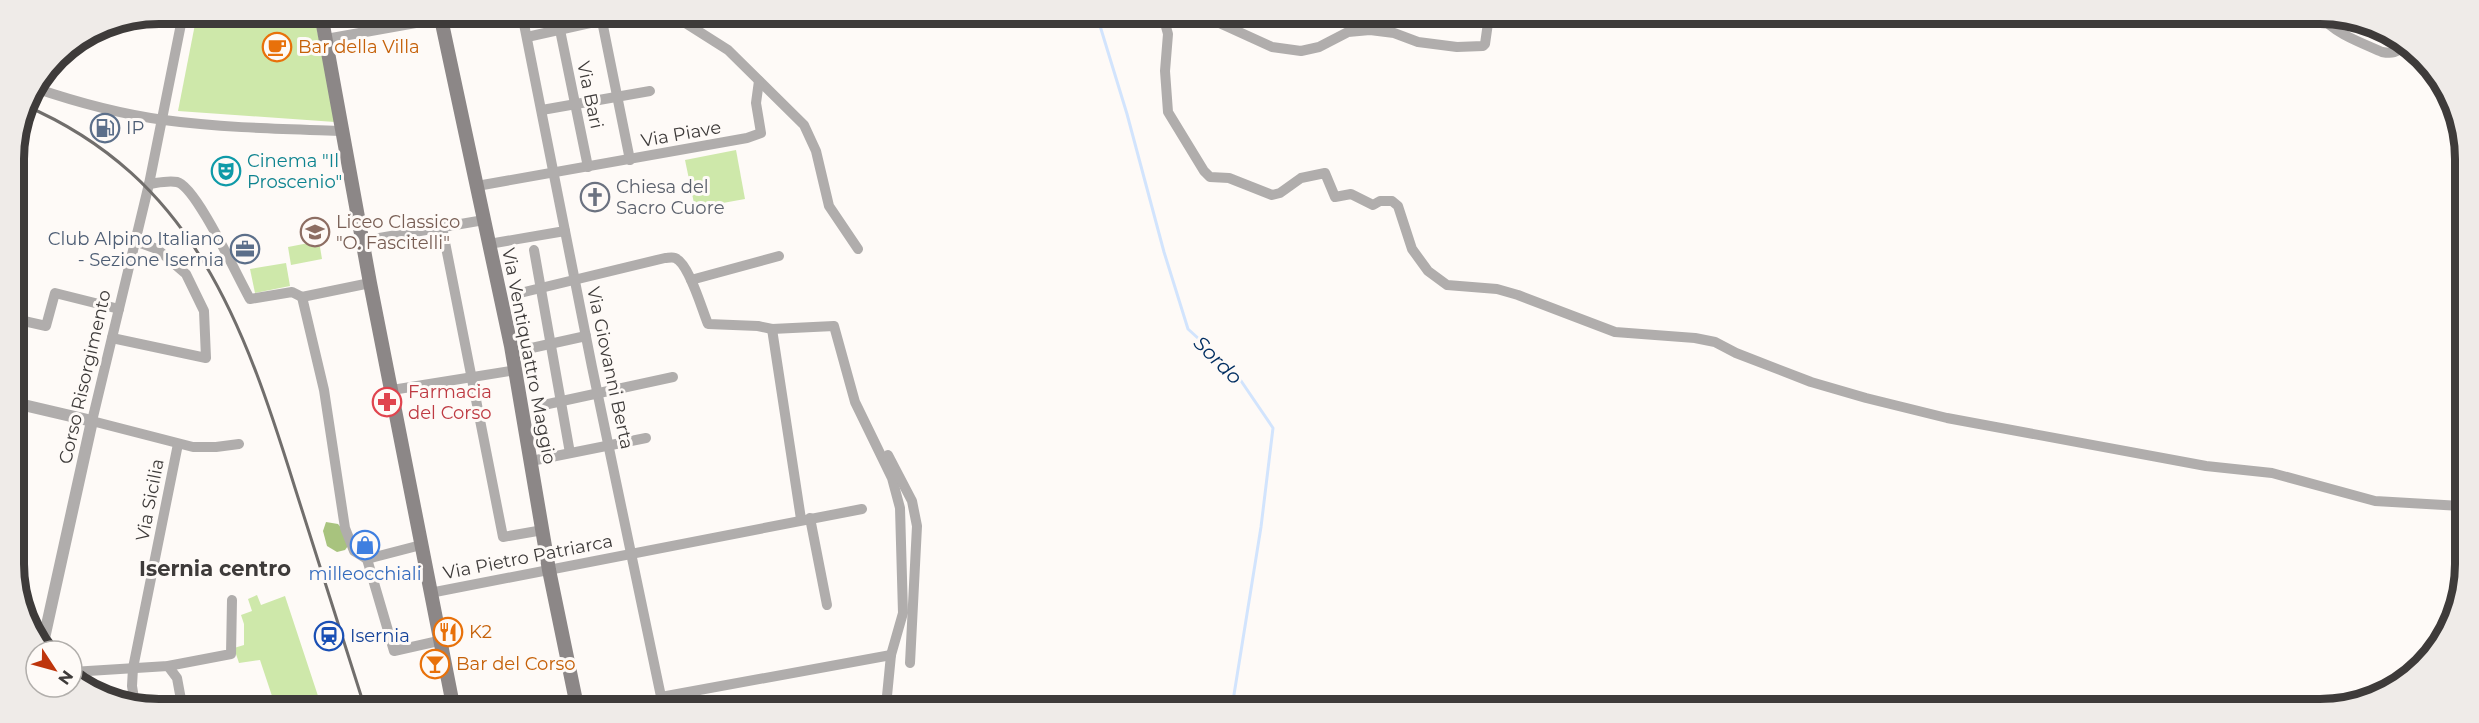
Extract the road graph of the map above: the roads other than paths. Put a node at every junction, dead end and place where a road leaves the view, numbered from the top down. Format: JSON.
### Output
{"nodes":[{"id":1,"x":181,"y":24,"type":"edge"},
{"id":2,"x":323,"y":24,"type":"edge"},
{"id":3,"x":404,"y":24,"type":"edge"},
{"id":4,"x":442,"y":24,"type":"edge"},
{"id":5,"x":524,"y":24,"type":"edge"},
{"id":6,"x":588,"y":24,"type":"edge"},
{"id":7,"x":603,"y":24,"type":"edge"},
{"id":8,"x":687,"y":24,"type":"edge"},
{"id":9,"x":1165,"y":24,"type":"edge"},
{"id":10,"x":1222,"y":24,"type":"edge"},
{"id":11,"x":1488,"y":24,"type":"edge"},
{"id":12,"x":2328,"y":24,"type":"edge"},
{"id":13,"x":560,"y":30,"type":"junction"},
{"id":14,"x":527,"y":37,"type":"junction"},
{"id":15,"x":326,"y":39,"type":"junction"},
{"id":16,"x":2399,"y":50,"type":"edge"},
{"id":17,"x":759,"y":81,"type":"junction"},
{"id":18,"x":42,"y":90,"type":"edge"},
{"id":19,"x":650,"y":91,"type":"dead end"},
{"id":20,"x":617,"y":97,"type":"junction"},
{"id":21,"x":575,"y":104,"type":"junction"},
{"id":22,"x":542,"y":110,"type":"junction"},
{"id":23,"x":162,"y":120,"type":"junction"},
{"id":24,"x":343,"y":131,"type":"junction"},
{"id":25,"x":630,"y":160,"type":"junction"},
{"id":26,"x":588,"y":167,"type":"junction"},
{"id":27,"x":554,"y":173,"type":"junction"},
{"id":28,"x":149,"y":184,"type":"junction"},
{"id":29,"x":477,"y":186,"type":"junction"},
{"id":30,"x":484,"y":220,"type":"junction"},
{"id":31,"x":442,"y":227,"type":"junction"},
{"id":32,"x":565,"y":231,"type":"junction"},
{"id":33,"x":135,"y":241,"type":"junction"},
{"id":34,"x":362,"y":241,"type":"junction"},
{"id":35,"x":489,"y":244,"type":"junction"},
{"id":36,"x":858,"y":249,"type":"dead end"},
{"id":37,"x":534,"y":250,"type":"dead end"},
{"id":38,"x":779,"y":256,"type":"dead end"},
{"id":39,"x":575,"y":280,"type":"junction"},
{"id":40,"x":691,"y":280,"type":"junction"},
{"id":41,"x":370,"y":283,"type":"junction"},
{"id":42,"x":541,"y":288,"type":"junction"},
{"id":43,"x":516,"y":294,"type":"dead end"},
{"id":44,"x":302,"y":297,"type":"junction"},
{"id":45,"x":119,"y":309,"type":"junction"},
{"id":46,"x":24,"y":321,"type":"edge"},
{"id":47,"x":772,"y":329,"type":"junction"},
{"id":48,"x":586,"y":336,"type":"junction"},
{"id":49,"x":112,"y":338,"type":"junction"},
{"id":50,"x":551,"y":344,"type":"junction"},
{"id":51,"x":527,"y":349,"type":"dead end"},
{"id":52,"x":516,"y":370,"type":"junction"},
{"id":53,"x":673,"y":376,"type":"dead end"},
{"id":54,"x":472,"y":377,"type":"junction"},
{"id":55,"x":392,"y":390,"type":"junction"},
{"id":56,"x":598,"y":392,"type":"junction"},
{"id":57,"x":561,"y":401,"type":"junction"},
{"id":58,"x":24,"y":405,"type":"edge"},
{"id":59,"x":539,"y":406,"type":"dead end"},
{"id":60,"x":92,"y":421,"type":"junction"},
{"id":61,"x":646,"y":438,"type":"dead end"},
{"id":62,"x":178,"y":444,"type":"junction"},
{"id":63,"x":239,"y":444,"type":"dead end"},
{"id":64,"x":609,"y":445,"type":"junction"},
{"id":65,"x":880,"y":451,"type":"junction"},
{"id":66,"x":570,"y":453,"type":"junction"},
{"id":67,"x":531,"y":461,"type":"junction"},
{"id":68,"x":2455,"y":506,"type":"edge"},
{"id":69,"x":862,"y":508,"type":"dead end"},
{"id":70,"x":806,"y":518,"type":"junction"},
{"id":71,"x":543,"y":530,"type":"junction"},
{"id":72,"x":421,"y":545,"type":"junction"},
{"id":73,"x":632,"y":554,"type":"junction"},
{"id":74,"x":367,"y":559,"type":"junction"},
{"id":75,"x":549,"y":570,"type":"junction"},
{"id":76,"x":430,"y":592,"type":"junction"},
{"id":77,"x":232,"y":600,"type":"dead end"},
{"id":78,"x":827,"y":604,"type":"dead end"},
{"id":79,"x":45,"y":636,"type":"edge"},
{"id":80,"x":440,"y":643,"type":"junction"},
{"id":81,"x":891,"y":655,"type":"junction"},
{"id":82,"x":910,"y":663,"type":"dead end"},
{"id":83,"x":168,"y":666,"type":"junction"},
{"id":84,"x":133,"y":668,"type":"junction"},
{"id":85,"x":84,"y":671,"type":"edge"},
{"id":86,"x":134,"y":696,"type":"edge"},
{"id":87,"x":181,"y":699,"type":"edge"},
{"id":88,"x":452,"y":699,"type":"edge"},
{"id":89,"x":576,"y":699,"type":"edge"},
{"id":90,"x":662,"y":699,"type":"edge"},
{"id":91,"x":672,"y":699,"type":"edge"},
{"id":92,"x":886,"y":699,"type":"edge"}],
"edges":[{"from":1,"to":23,"type":"street","name":"Corso Risorgimento"},
{"from":2,"to":15,"type":"main road"},
{"from":3,"to":15,"type":"street"},
{"from":4,"to":29,"type":"main road","name":"Via Ventiquattro Maggio"},
{"from":5,"to":14,"type":"street","name":"Via Giovanni Berta"},
{"from":6,"to":13,"type":"street"},
{"from":7,"to":20,"type":"street"},
{"from":8,"to":17,"type":"street"},
{"from":9,"to":68,"type":"street"},
{"from":10,"to":11,"type":"street"},
{"from":12,"to":16,"type":"street"},
{"from":13,"to":14,"type":"street"},
{"from":13,"to":21,"type":"street","name":"Via Bari"},
{"from":14,"to":22,"type":"street","name":"Via Giovanni Berta"},
{"from":15,"to":24,"type":"main road"},
{"from":17,"to":25,"type":"street","name":"Via Piave"},
{"from":17,"to":36,"type":"street"},
{"from":18,"to":23,"type":"street"},
{"from":19,"to":20,"type":"street"},
{"from":20,"to":21,"type":"street"},
{"from":20,"to":25,"type":"street"},
{"from":21,"to":22,"type":"street"},
{"from":21,"to":26,"type":"street","name":"Via Bari"},
{"from":22,"to":27,"type":"street","name":"Via Giovanni Berta"},
{"from":23,"to":24,"type":"street"},
{"from":23,"to":28,"type":"street","name":"Corso Risorgimento"},
{"from":24,"to":34,"type":"main road"},
{"from":25,"to":26,"type":"street","name":"Via Piave"},
{"from":26,"to":27,"type":"street","name":"Via Piave"},
{"from":27,"to":29,"type":"street","name":"Via Piave"},
{"from":27,"to":32,"type":"street","name":"Via Giovanni Berta"},
{"from":28,"to":33,"type":"street","name":"Corso Risorgimento"},
{"from":28,"to":44,"type":"street"},
{"from":29,"to":30,"type":"main road","name":"Via Ventiquattro Maggio"},
{"from":30,"to":31,"type":"street"},
{"from":30,"to":35,"type":"main road","name":"Via Ventiquattro Maggio"},
{"from":31,"to":34,"type":"street"},
{"from":31,"to":54,"type":"street"},
{"from":32,"to":35,"type":"street"},
{"from":32,"to":39,"type":"street","name":"Via Giovanni Berta"},
{"from":33,"to":45,"type":"street","name":"Corso Risorgimento"},
{"from":33,"to":49,"type":"street"},
{"from":34,"to":41,"type":"main road"},
{"from":35,"to":52,"type":"main road","name":"Via Ventiquattro Maggio"},
{"from":37,"to":42,"type":"street"},
{"from":38,"to":40,"type":"street"},
{"from":39,"to":40,"type":"street"},
{"from":39,"to":42,"type":"street"},
{"from":39,"to":48,"type":"street","name":"Via Giovanni Berta"},
{"from":40,"to":47,"type":"street"},
{"from":41,"to":44,"type":"street"},
{"from":41,"to":55,"type":"main road"},
{"from":42,"to":43,"type":"street"},
{"from":42,"to":50,"type":"street"},
{"from":44,"to":74,"type":"street"},
{"from":45,"to":46,"type":"street"},
{"from":45,"to":49,"type":"street","name":"Corso Risorgimento"},
{"from":47,"to":65,"type":"street"},
{"from":47,"to":70,"type":"street"},
{"from":48,"to":50,"type":"street"},
{"from":48,"to":56,"type":"street","name":"Via Giovanni Berta"},
{"from":49,"to":60,"type":"street","name":"Corso Risorgimento"},
{"from":50,"to":51,"type":"street"},
{"from":50,"to":57,"type":"street"},
{"from":52,"to":54,"type":"street"},
{"from":52,"to":67,"type":"main road","name":"Via Ventiquattro Maggio"},
{"from":53,"to":56,"type":"street"},
{"from":54,"to":55,"type":"street"},
{"from":54,"to":71,"type":"street"},
{"from":55,"to":72,"type":"main road"},
{"from":56,"to":57,"type":"street"},
{"from":56,"to":64,"type":"street","name":"Via Giovanni Berta"},
{"from":57,"to":59,"type":"street"},
{"from":57,"to":66,"type":"street"},
{"from":58,"to":60,"type":"street"},
{"from":60,"to":62,"type":"street"},
{"from":60,"to":79,"type":"street","name":"Corso Risorgimento"},
{"from":61,"to":64,"type":"street"},
{"from":62,"to":63,"type":"street"},
{"from":62,"to":84,"type":"street","name":"Via Sicilia"},
{"from":64,"to":66,"type":"street"},
{"from":64,"to":73,"type":"street","name":"Via Giovanni Berta"},
{"from":65,"to":81,"type":"street"},
{"from":65,"to":82,"type":"street"},
{"from":66,"to":67,"type":"street"},
{"from":67,"to":71,"type":"main road","name":"Via Ventiquattro Maggio"},
{"from":69,"to":70,"type":"street","name":"Via Pietro Patriarca"},
{"from":70,"to":73,"type":"street","name":"Via Pietro Patriarca"},
{"from":70,"to":78,"type":"street"},
{"from":71,"to":75,"type":"main road","name":"Via Ventiquattro Maggio"},
{"from":72,"to":74,"type":"street"},
{"from":72,"to":76,"type":"main road"},
{"from":73,"to":75,"type":"street","name":"Via Pietro Patriarca"},
{"from":73,"to":90,"type":"street","name":"Via Giovanni Berta"},
{"from":74,"to":80,"type":"street"},
{"from":75,"to":76,"type":"street","name":"Via Pietro Patriarca"},
{"from":75,"to":89,"type":"main road","name":"Via Ventiquattro Maggio"},
{"from":76,"to":80,"type":"main road"},
{"from":77,"to":83,"type":"street"},
{"from":80,"to":88,"type":"main road"},
{"from":81,"to":91,"type":"street"},
{"from":81,"to":92,"type":"street"},
{"from":83,"to":84,"type":"street"},
{"from":83,"to":87,"type":"street"},
{"from":84,"to":85,"type":"street"},
{"from":84,"to":86,"type":"street","name":"Via Sicilia"}]}
